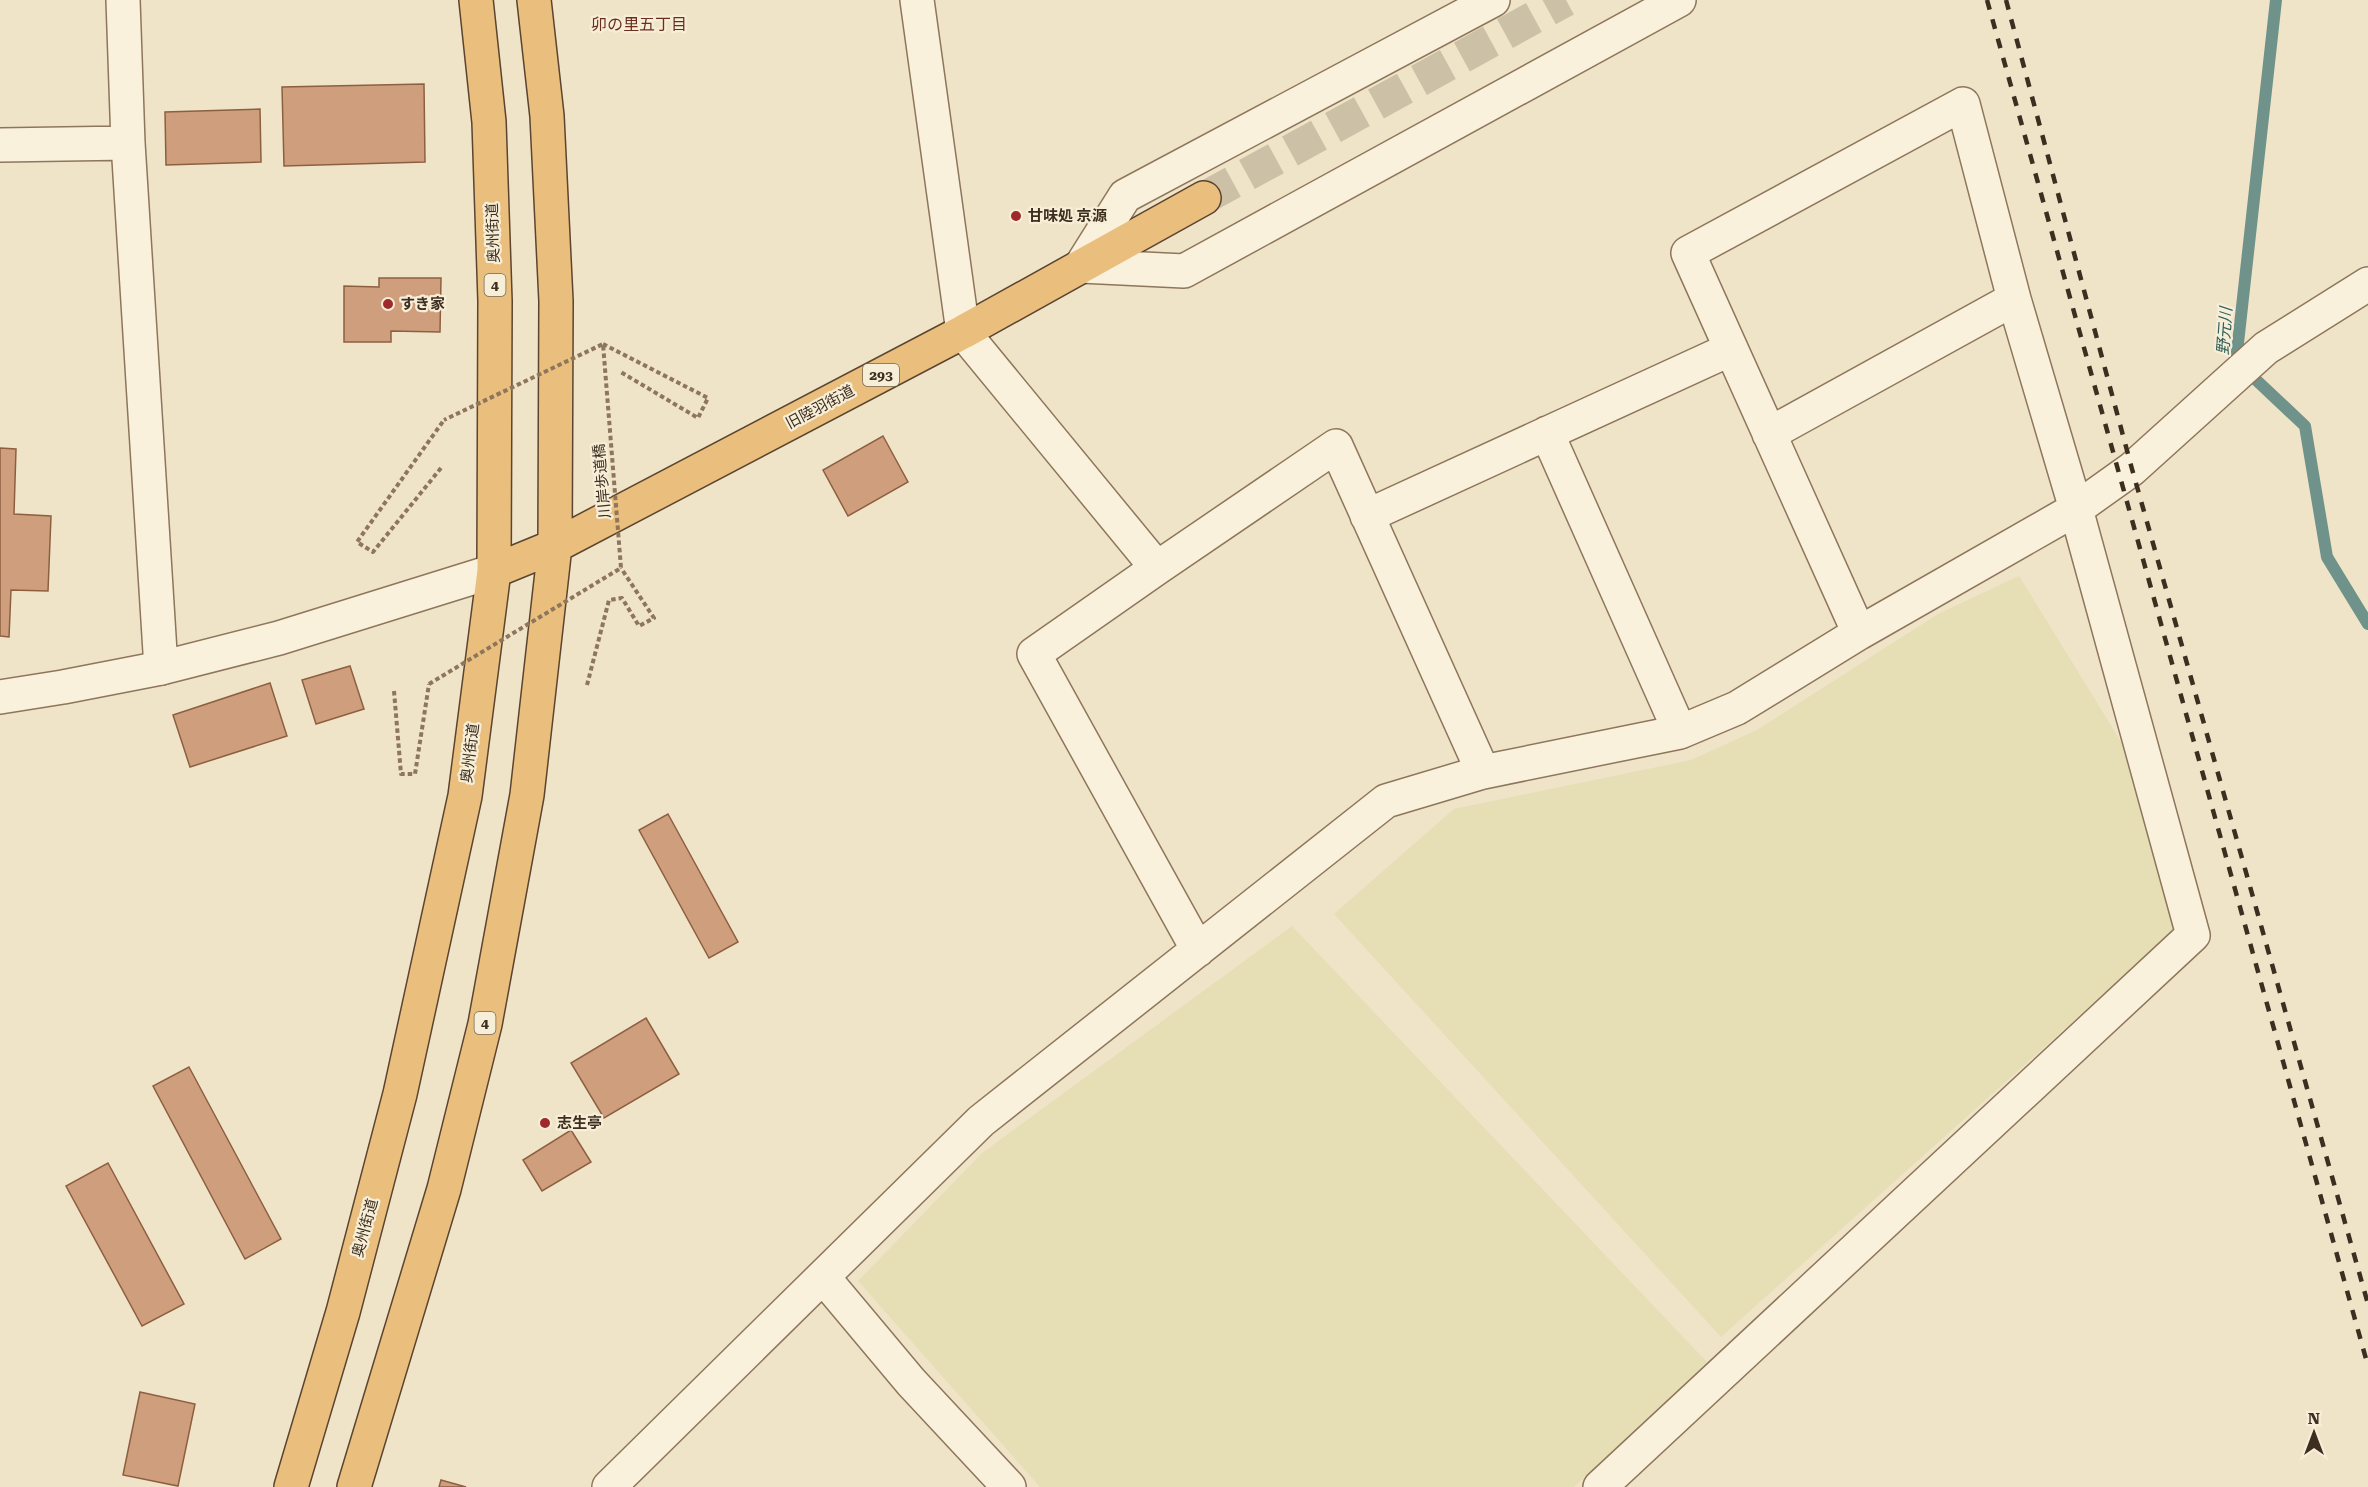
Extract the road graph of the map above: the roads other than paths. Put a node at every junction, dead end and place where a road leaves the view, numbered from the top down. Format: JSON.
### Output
{"nodes":[{"id":1,"x":123,"y":0,"type":"edge"},
{"id":2,"x":476,"y":0,"type":"edge"},
{"id":3,"x":534,"y":0,"type":"edge"},
{"id":4,"x":916,"y":0,"type":"edge"},
{"id":5,"x":1494,"y":0,"type":"edge"},
{"id":6,"x":1679,"y":0,"type":"edge"},
{"id":7,"x":128,"y":143,"type":"junction"},
{"id":8,"x":0,"y":145,"type":"edge"},
{"id":9,"x":1204,"y":198,"type":"tunnel mouth"},
{"id":10,"x":1081,"y":266,"type":"junction"},
{"id":11,"x":2368,"y":284,"type":"edge"},
{"id":12,"x":2014,"y":299,"type":"junction"},
{"id":13,"x":963,"y":332,"type":"junction"},
{"id":14,"x":1731,"y":349,"type":"junction"},
{"id":15,"x":1547,"y":433,"type":"junction"},
{"id":16,"x":1769,"y":434,"type":"junction"},
{"id":17,"x":2076,"y":509,"type":"junction"},
{"id":18,"x":1367,"y":516,"type":"junction"},
{"id":19,"x":555,"y":546,"type":"junction"},
{"id":20,"x":1156,"y":567,"type":"junction"},
{"id":21,"x":494,"y":571,"type":"junction"},
{"id":22,"x":1859,"y":633,"type":"junction"},
{"id":23,"x":161,"y":668,"type":"junction"},
{"id":24,"x":0,"y":697,"type":"edge"},
{"id":25,"x":1680,"y":732,"type":"junction"},
{"id":26,"x":1483,"y":772,"type":"junction"},
{"id":27,"x":1198,"y":950,"type":"junction"},
{"id":28,"x":823,"y":1277,"type":"junction"},
{"id":29,"x":291,"y":1487,"type":"edge"},
{"id":30,"x":354,"y":1487,"type":"edge"},
{"id":31,"x":609,"y":1487,"type":"edge"},
{"id":32,"x":1010,"y":1487,"type":"edge"},
{"id":33,"x":1600,"y":1487,"type":"edge"}],
"edges":[{"from":1,"to":7,"type":"street"},
{"from":2,"to":21,"type":"highway","name":"奥州街道","number":"4"},
{"from":3,"to":19,"type":"highway","number":"4"},
{"from":4,"to":13,"type":"street"},
{"from":5,"to":10,"type":"street"},
{"from":6,"to":10,"type":"street"},
{"from":7,"to":8,"type":"street"},
{"from":7,"to":23,"type":"street"},
{"from":9,"to":10,"type":"highway","name":"旧陸羽街道","number":"293"},
{"from":10,"to":13,"type":"highway","name":"旧陸羽街道","number":"293"},
{"from":11,"to":17,"type":"street"},
{"from":12,"to":14,"type":"street"},
{"from":12,"to":16,"type":"street"},
{"from":12,"to":17,"type":"street"},
{"from":13,"to":19,"type":"highway","name":"旧陸羽街道","number":"293"},
{"from":13,"to":20,"type":"street"},
{"from":14,"to":15,"type":"street"},
{"from":14,"to":16,"type":"street"},
{"from":15,"to":18,"type":"street"},
{"from":15,"to":25,"type":"street"},
{"from":16,"to":22,"type":"street"},
{"from":17,"to":22,"type":"street"},
{"from":17,"to":33,"type":"street"},
{"from":18,"to":20,"type":"street"},
{"from":18,"to":26,"type":"street"},
{"from":19,"to":21,"type":"highway","name":"旧陸羽街道","number":"293"},
{"from":19,"to":30,"type":"highway","number":"4"},
{"from":20,"to":27,"type":"street"},
{"from":21,"to":23,"type":"street"},
{"from":21,"to":29,"type":"highway","name":"奥州街道","number":"4"},
{"from":22,"to":25,"type":"street"},
{"from":23,"to":24,"type":"street"},
{"from":25,"to":26,"type":"street"},
{"from":26,"to":27,"type":"street"},
{"from":27,"to":28,"type":"street"},
{"from":28,"to":31,"type":"street"},
{"from":28,"to":32,"type":"street"}]}
